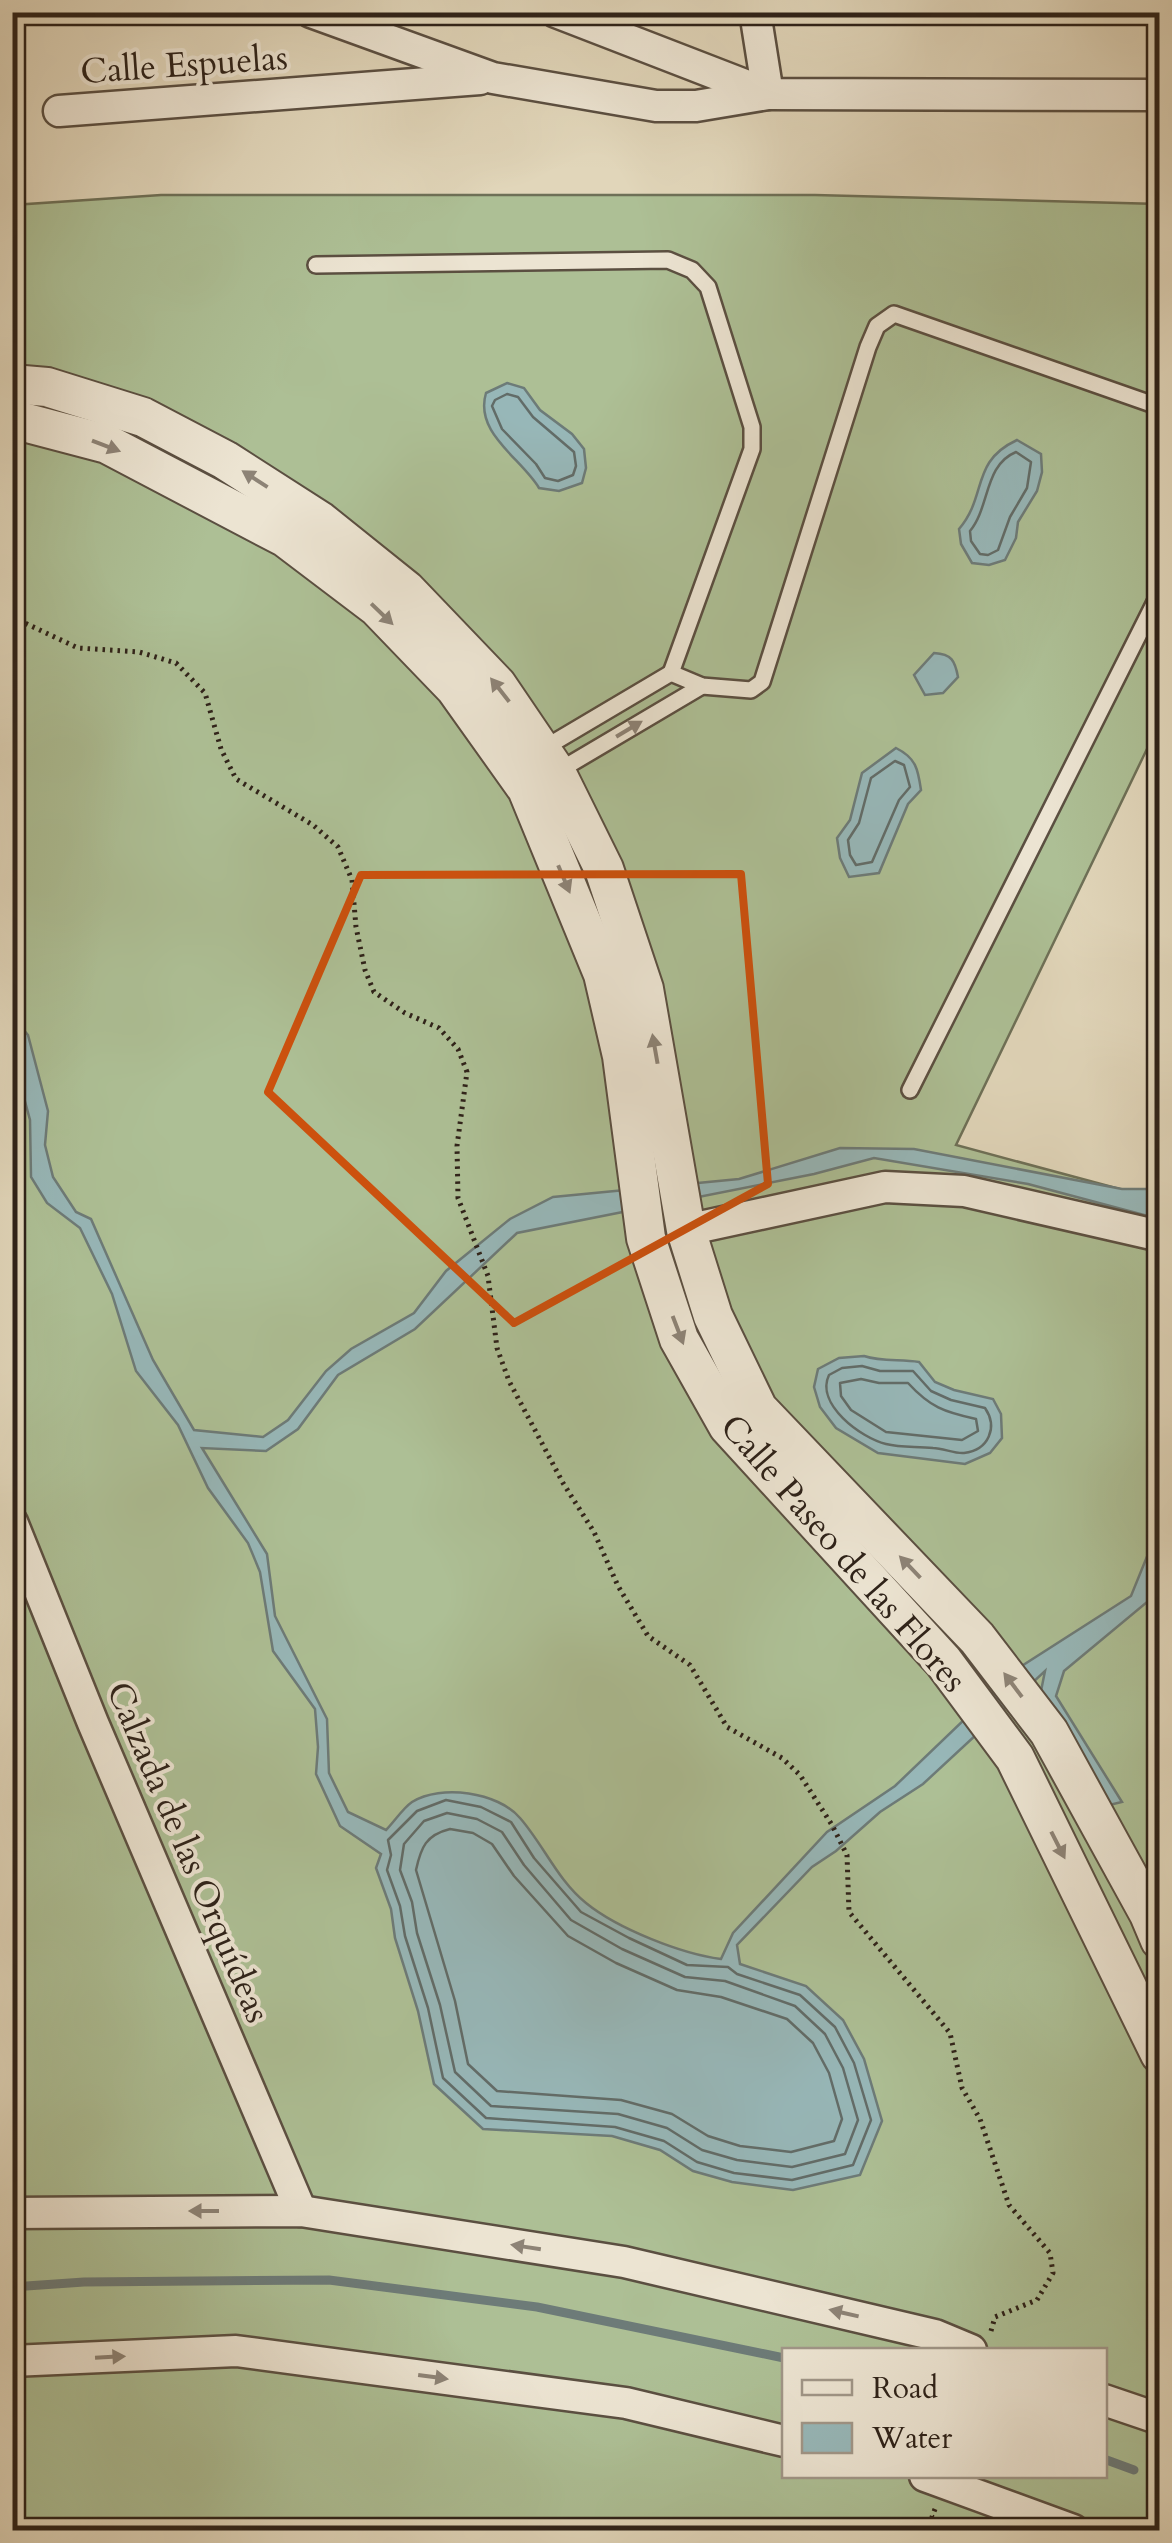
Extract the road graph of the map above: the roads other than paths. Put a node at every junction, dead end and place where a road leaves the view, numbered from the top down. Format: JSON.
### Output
{"nodes":[{"id":1,"x":311,"y":12,"type":"edge"},
{"id":2,"x":556,"y":12,"type":"edge"},
{"id":3,"x":755,"y":12,"type":"edge"},
{"id":4,"x":493,"y":78,"type":"junction"},
{"id":5,"x":768,"y":94,"type":"junction"},
{"id":6,"x":1160,"y":95,"type":"edge"},
{"id":7,"x":59,"y":111,"type":"dead end"},
{"id":8,"x":316,"y":265,"type":"dead end"},
{"id":9,"x":12,"y":384,"type":"edge"},
{"id":10,"x":1160,"y":406,"type":"edge"},
{"id":11,"x":12,"y":419,"type":"edge"},
{"id":12,"x":1160,"y":592,"type":"edge"},
{"id":13,"x":671,"y":673,"type":"junction"},
{"id":14,"x":702,"y":686,"type":"junction"},
{"id":15,"x":535,"y":769,"type":"junction"},
{"id":16,"x":910,"y":1090,"type":"dead end"},
{"id":17,"x":654,"y":1150,"type":"junction"},
{"id":18,"x":686,"y":1230,"type":"junction"},
{"id":19,"x":1160,"y":1236,"type":"edge"},
{"id":20,"x":698,"y":1269,"type":"junction"},
{"id":21,"x":662,"y":1285,"type":"junction"},
{"id":22,"x":12,"y":1522,"type":"edge"},
{"id":23,"x":1160,"y":1940,"type":"edge"},
{"id":24,"x":1150,"y":2009,"type":"edge"},
{"id":25,"x":1160,"y":2054,"type":"edge"},
{"id":26,"x":301,"y":2211,"type":"junction"},
{"id":27,"x":12,"y":2213,"type":"edge"},
{"id":28,"x":980,"y":2342,"type":"edge"},
{"id":29,"x":12,"y":2361,"type":"edge"},
{"id":30,"x":1107,"y":2401,"type":"edge"},
{"id":31,"x":1160,"y":2419,"type":"edge"},
{"id":32,"x":782,"y":2441,"type":"edge"},
{"id":33,"x":930,"y":2478,"type":"edge"},
{"id":34,"x":1073,"y":2530,"type":"edge"}],
"edges":[{"from":1,"to":4,"type":"street"},
{"from":2,"to":5,"type":"street"},
{"from":3,"to":5,"type":"street"},
{"from":4,"to":5,"type":"street"},
{"from":4,"to":7,"type":"street","name":"Calle Espuelas"},
{"from":5,"to":6,"type":"street"},
{"from":8,"to":13,"type":"lane"},
{"from":15,"to":9,"type":"street","name":"Calle Paseo de las Flores","one_way":true},
{"from":10,"to":14,"type":"lane"},
{"from":11,"to":15,"type":"street","name":"Calle Paseo de las Flores","one_way":true},
{"from":12,"to":16,"type":"lane"},
{"from":13,"to":14,"type":"lane"},
{"from":13,"to":15,"type":"lane"},
{"from":15,"to":14,"type":"lane","one_way":true},
{"from":15,"to":17,"type":"street","name":"Calle Paseo de las Flores"},
{"from":17,"to":18,"type":"street","name":"Calle Paseo de las Flores"},
{"from":17,"to":21,"type":"street","name":"Calle Paseo de las Flores"},
{"from":18,"to":19,"type":"street"},
{"from":18,"to":20,"type":"street","name":"Calle Paseo de las Flores"},
{"from":20,"to":21,"type":"street"},
{"from":23,"to":20,"type":"street","name":"Calle Paseo de las Flores","one_way":true},
{"from":21,"to":24,"type":"street","name":"Calle Paseo de las Flores","one_way":true},
{"from":22,"to":26,"type":"street","name":"Calzada de las Orquídeas"},
{"from":24,"to":25,"type":"street","name":"Calle Paseo de las Flores"},
{"from":26,"to":27,"type":"street","one_way":true},
{"from":28,"to":26,"type":"street","one_way":true},
{"from":29,"to":32,"type":"street","one_way":true},
{"from":30,"to":31,"type":"street"},
{"from":33,"to":34,"type":"street"}]}
